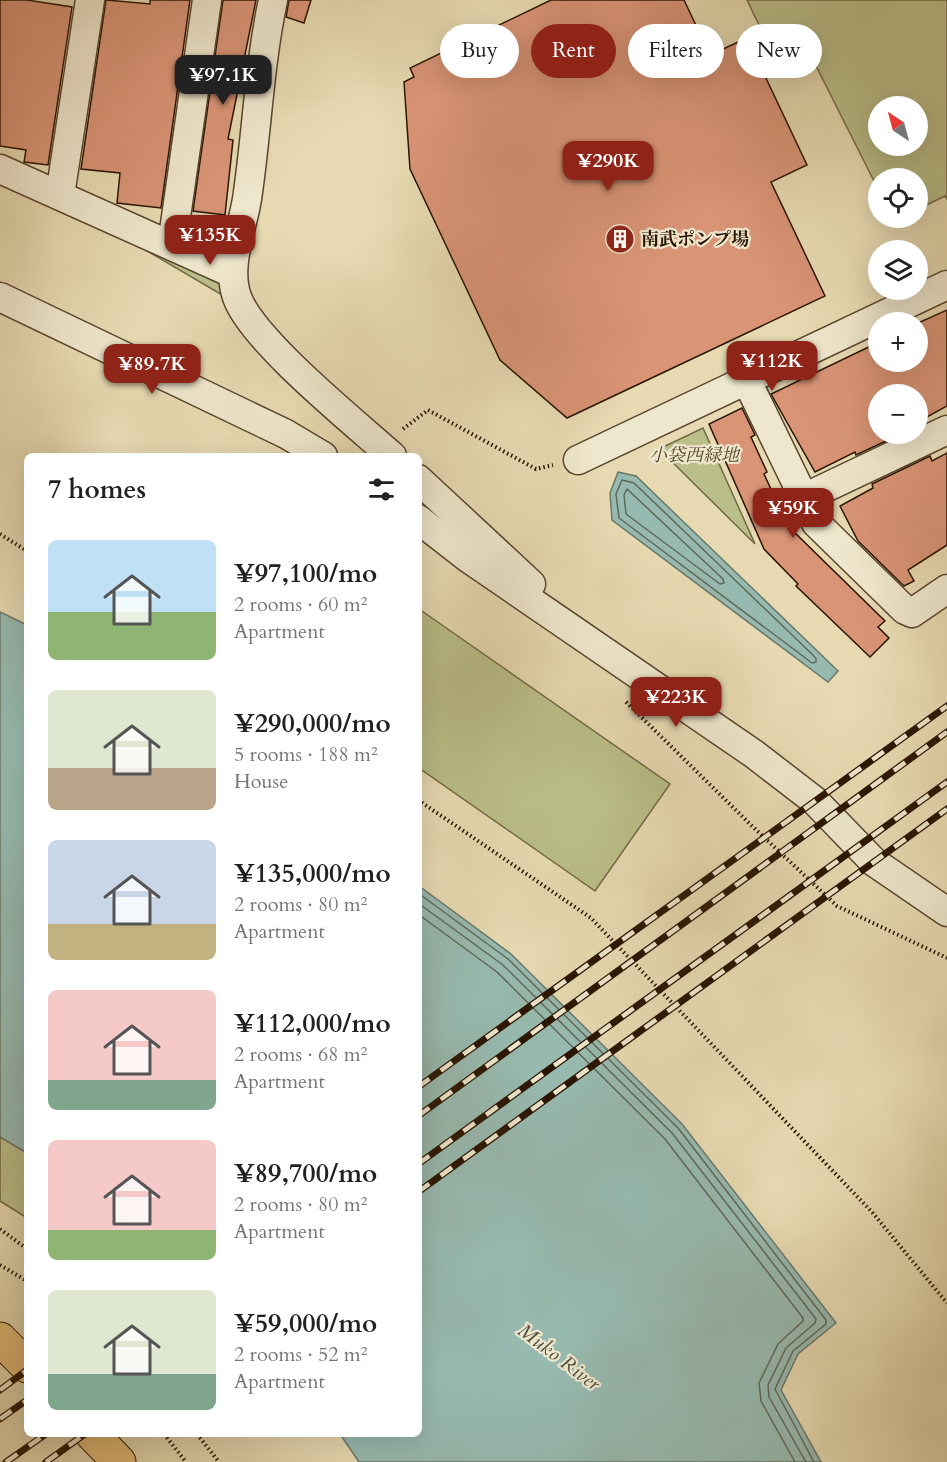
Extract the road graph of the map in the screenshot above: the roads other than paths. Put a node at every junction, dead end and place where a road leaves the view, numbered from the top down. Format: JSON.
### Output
{"nodes":[{"id":1,"x":90,"y":0,"type":"edge"},
{"id":2,"x":207,"y":0,"type":"edge"},
{"id":3,"x":273,"y":0,"type":"edge"},
{"id":4,"x":0,"y":169,"type":"edge"},
{"id":5,"x":60,"y":195,"type":"junction"},
{"id":6,"x":172,"y":245,"type":"junction"},
{"id":7,"x":232,"y":273,"type":"junction"},
{"id":8,"x":947,"y":285,"type":"edge"},
{"id":9,"x":0,"y":297,"type":"edge"},
{"id":10,"x":746,"y":379,"type":"junction"},
{"id":11,"x":947,"y":430,"type":"edge"},
{"id":12,"x":318,"y":453,"type":"edge"},
{"id":13,"x":389,"y":453,"type":"edge"},
{"id":14,"x":578,"y":460,"type":"road end"},
{"id":15,"x":422,"y":483,"type":"edge"},
{"id":16,"x":804,"y":498,"type":"junction"},
{"id":17,"x":422,"y":522,"type":"edge"},
{"id":18,"x":947,"y":590,"type":"edge"},
{"id":19,"x":582,"y":636,"type":"junction"},
{"id":20,"x":947,"y":912,"type":"edge"},
{"id":21,"x":0,"y":1339,"type":"edge"},
{"id":22,"x":24,"y":1363,"type":"edge"},
{"id":23,"x":95,"y":1437,"type":"edge"},
{"id":24,"x":120,"y":1462,"type":"edge"}],
"edges":[{"from":1,"to":5,"type":"street"},
{"from":2,"to":6,"type":"street"},
{"from":3,"to":7,"type":"street"},
{"from":4,"to":5,"type":"street"},
{"from":5,"to":6,"type":"street"},
{"from":6,"to":7,"type":"street"},
{"from":7,"to":13,"type":"street"},
{"from":8,"to":10,"type":"street"},
{"from":9,"to":12,"type":"street"},
{"from":10,"to":14,"type":"street"},
{"from":10,"to":16,"type":"street"},
{"from":11,"to":16,"type":"street"},
{"from":15,"to":19,"type":"street"},
{"from":16,"to":18,"type":"street"},
{"from":17,"to":19,"type":"street"},
{"from":19,"to":20,"type":"street"},
{"from":21,"to":22,"type":"main road"},
{"from":23,"to":24,"type":"main road"}]}
